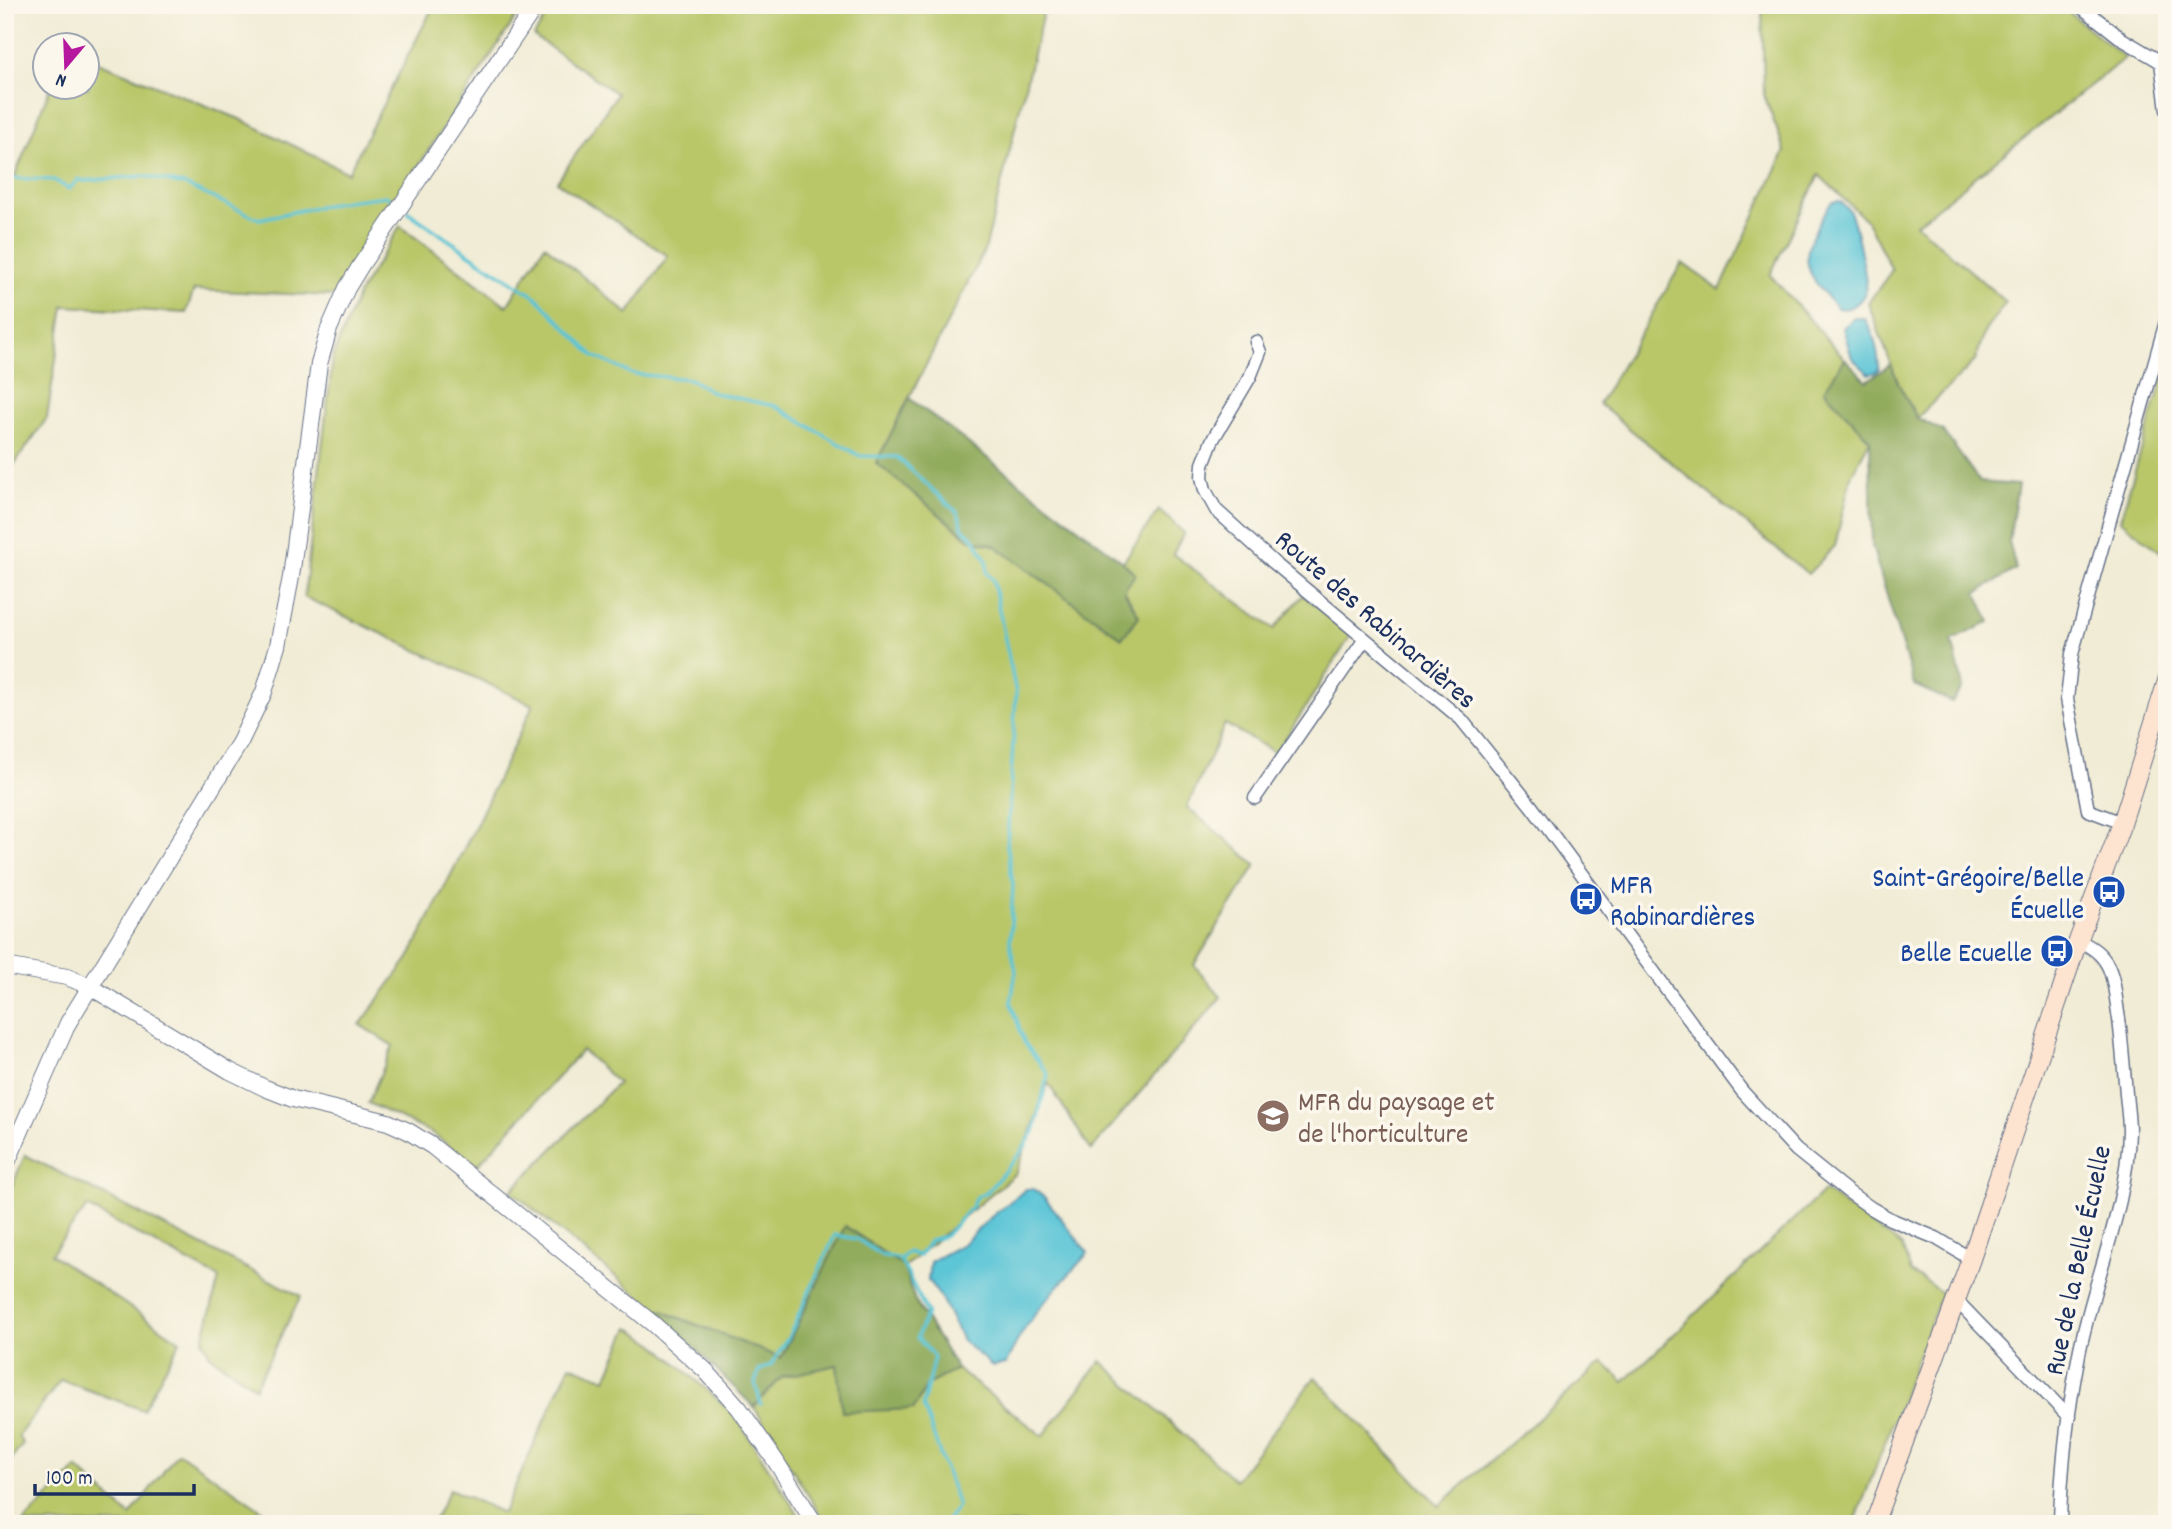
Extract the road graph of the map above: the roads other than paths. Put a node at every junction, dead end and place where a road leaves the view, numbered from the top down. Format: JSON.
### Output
{"nodes":[{"id":1,"x":536,"y":5,"type":"edge"},
{"id":2,"x":2079,"y":5,"type":"edge"},
{"id":3,"x":2167,"y":49,"type":"edge"},
{"id":4,"x":2161,"y":62,"type":"junction"},
{"id":5,"x":2167,"y":110,"type":"edge"},
{"id":6,"x":2167,"y":318,"type":"edge"},
{"id":7,"x":1256,"y":342,"type":"dead end"},
{"id":8,"x":1365,"y":639,"type":"junction"},
{"id":9,"x":2167,"y":681,"type":"edge"},
{"id":10,"x":1255,"y":797,"type":"dead end"},
{"id":11,"x":2122,"y":823,"type":"junction"},
{"id":12,"x":2078,"y":941,"type":"junction"},
{"id":13,"x":5,"y":966,"type":"edge"},
{"id":14,"x":89,"y":986,"type":"junction"},
{"id":15,"x":5,"y":1167,"type":"edge"},
{"id":16,"x":1971,"y":1259,"type":"junction"},
{"id":17,"x":1956,"y":1300,"type":"junction"},
{"id":18,"x":2069,"y":1416,"type":"junction"},
{"id":19,"x":815,"y":1524,"type":"edge"},
{"id":20,"x":1874,"y":1524,"type":"edge"},
{"id":21,"x":2060,"y":1524,"type":"edge"}],
"edges":[{"from":1,"to":14,"type":"street"},
{"from":2,"to":4,"type":"street"},
{"from":3,"to":4,"type":"street"},
{"from":4,"to":5,"type":"street"},
{"from":6,"to":11,"type":"street"},
{"from":7,"to":8,"type":"street","name":"Route des Rabinardières"},
{"from":8,"to":10,"type":"street"},
{"from":8,"to":16,"type":"street","name":"Route des Rabinardières"},
{"from":9,"to":11,"type":"main road"},
{"from":11,"to":12,"type":"main road"},
{"from":12,"to":16,"type":"main road"},
{"from":12,"to":18,"type":"street","name":"Rue de la Belle Écuelle"},
{"from":13,"to":14,"type":"street"},
{"from":14,"to":15,"type":"street"},
{"from":14,"to":19,"type":"street"},
{"from":16,"to":17,"type":"main road"},
{"from":17,"to":18,"type":"street"},
{"from":17,"to":20,"type":"main road"},
{"from":18,"to":21,"type":"street","name":"Rue de la Belle Écuelle"}]}
